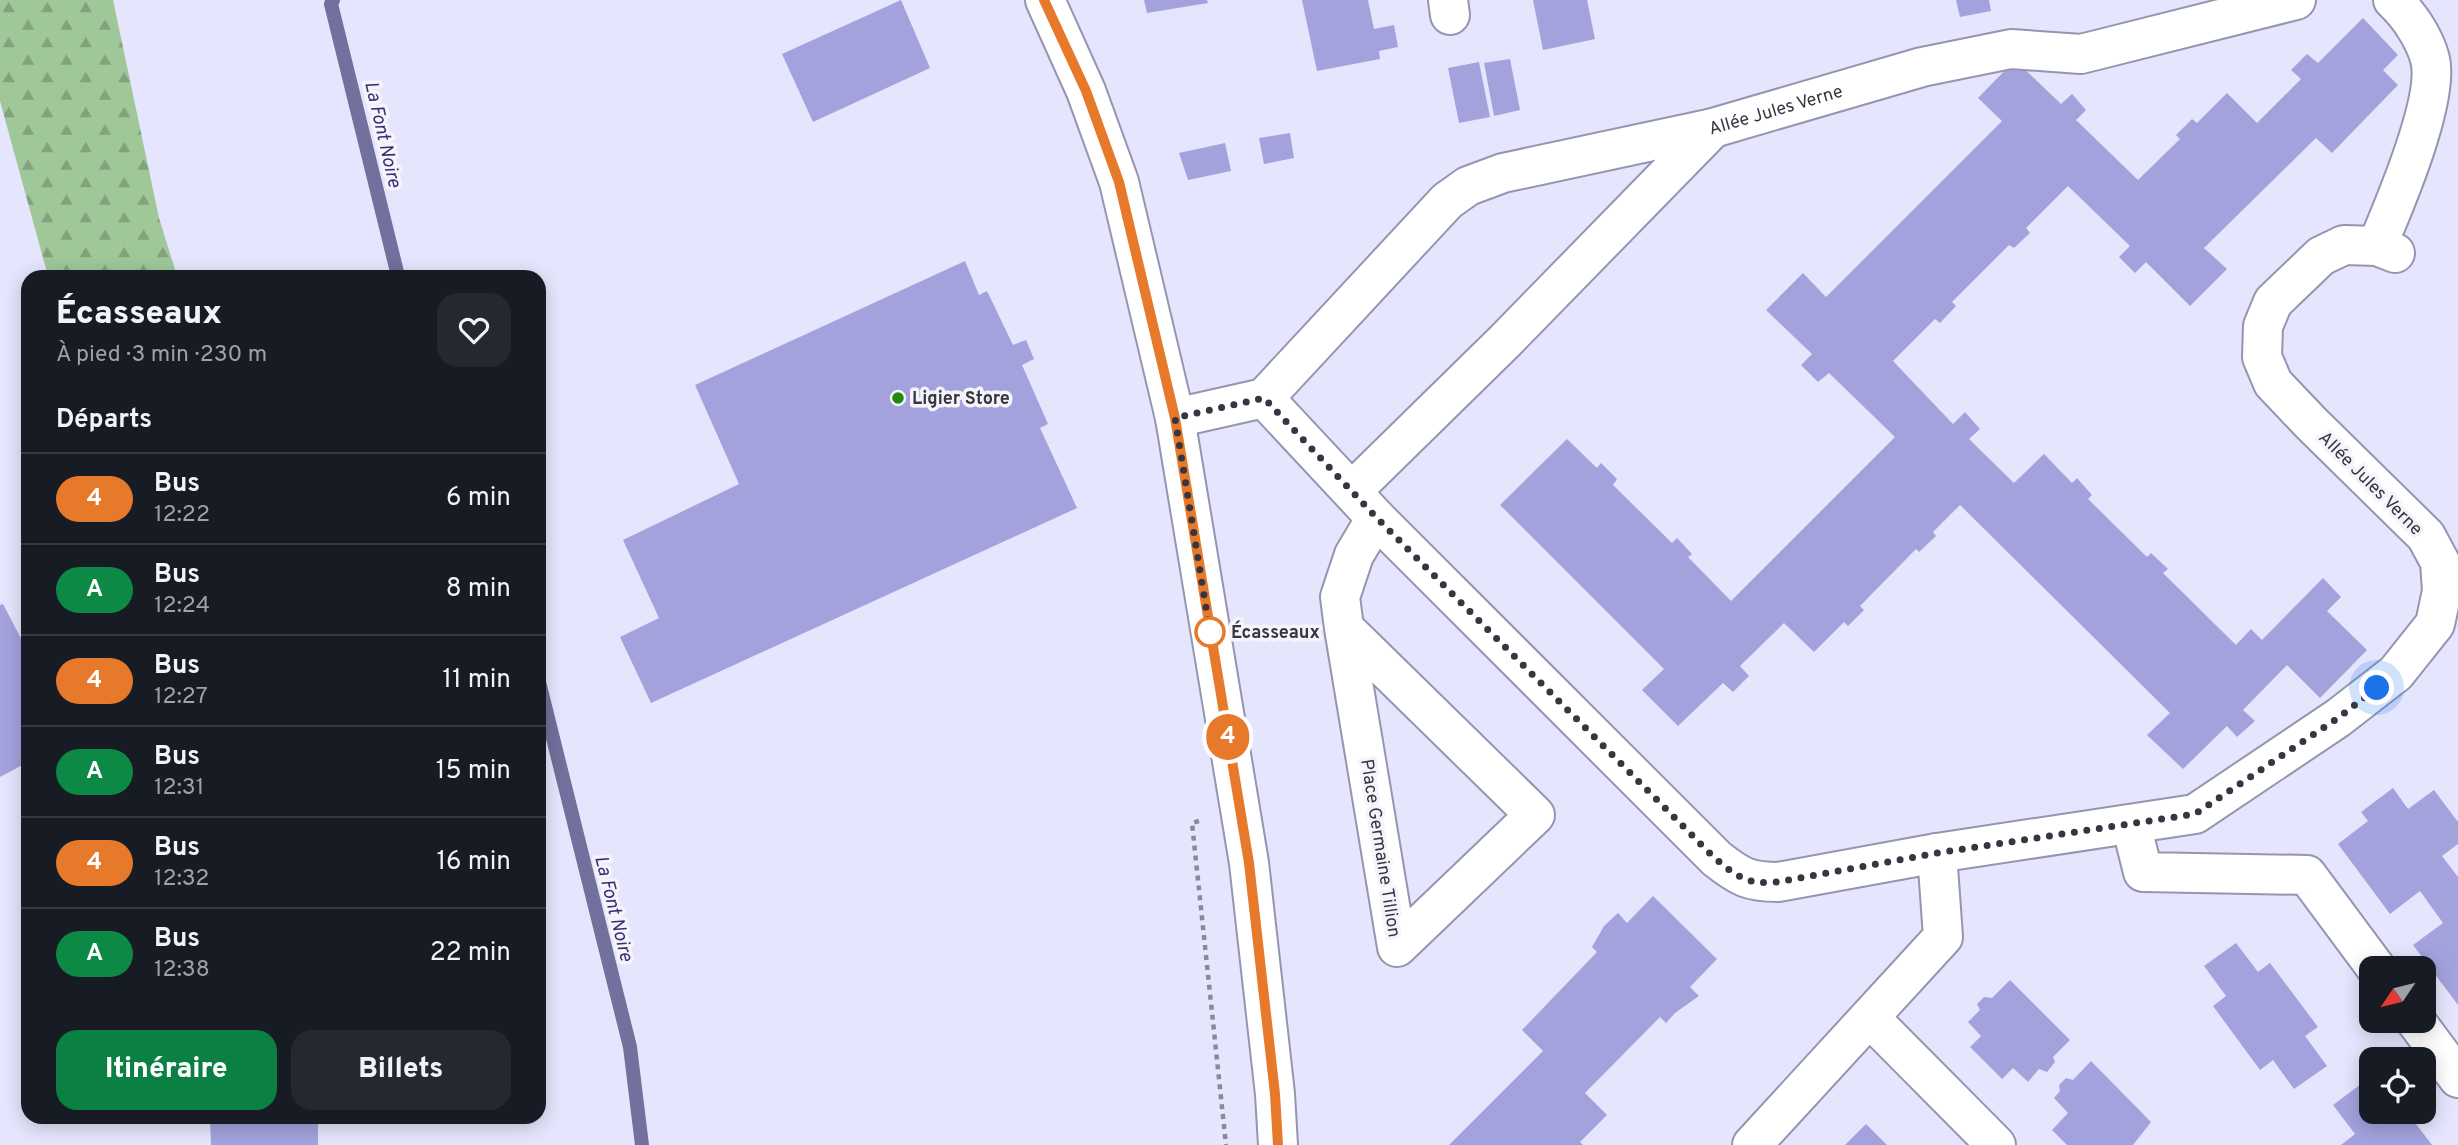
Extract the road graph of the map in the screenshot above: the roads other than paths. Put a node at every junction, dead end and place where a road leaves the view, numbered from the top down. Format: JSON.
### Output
{"nodes":[{"id":1,"x":1045,"y":0,"type":"edge"},
{"id":2,"x":2296,"y":0,"type":"edge"},
{"id":3,"x":2393,"y":0,"type":"edge"},
{"id":4,"x":1713,"y":128,"type":"junction"},
{"id":5,"x":1264,"y":398,"type":"junction"},
{"id":6,"x":1175,"y":418,"type":"junction"},
{"id":7,"x":1364,"y":504,"type":"junction"},
{"id":8,"x":1344,"y":628,"type":"junction"},
{"id":9,"x":2131,"y":824,"type":"junction"},
{"id":10,"x":1937,"y":853,"type":"junction"},
{"id":11,"x":2367,"y":956,"type":"edge"},
{"id":12,"x":1870,"y":1018,"type":"junction"},
{"id":13,"x":2425,"y":1033,"type":"edge"},
{"id":14,"x":2458,"y":1078,"type":"edge"},
{"id":15,"x":1278,"y":1145,"type":"edge"},
{"id":16,"x":1752,"y":1145,"type":"edge"},
{"id":17,"x":1996,"y":1145,"type":"edge"}],
"edges":[{"from":1,"to":6,"type":"street"},
{"from":2,"to":4,"type":"street","name":"Allée Jules Verne"},
{"from":3,"to":9,"type":"street","name":"Allée Jules Verne"},
{"from":4,"to":5,"type":"street"},
{"from":4,"to":7,"type":"street","name":"Allée Jules Verne"},
{"from":5,"to":6,"type":"street"},
{"from":5,"to":7,"type":"street","name":"Allée Jules Verne"},
{"from":6,"to":15,"type":"street"},
{"from":7,"to":8,"type":"street","name":"Place Germaine Tillion"},
{"from":7,"to":10,"type":"street","name":"Allée Jules Verne"},
{"from":8,"to":8,"type":"street","name":"Place Germaine Tillion"},
{"from":9,"to":10,"type":"street","name":"Allée Jules Verne"},
{"from":9,"to":11,"type":"street"},
{"from":10,"to":12,"type":"street"},
{"from":12,"to":16,"type":"street"},
{"from":12,"to":17,"type":"street"},
{"from":13,"to":14,"type":"street"}]}
